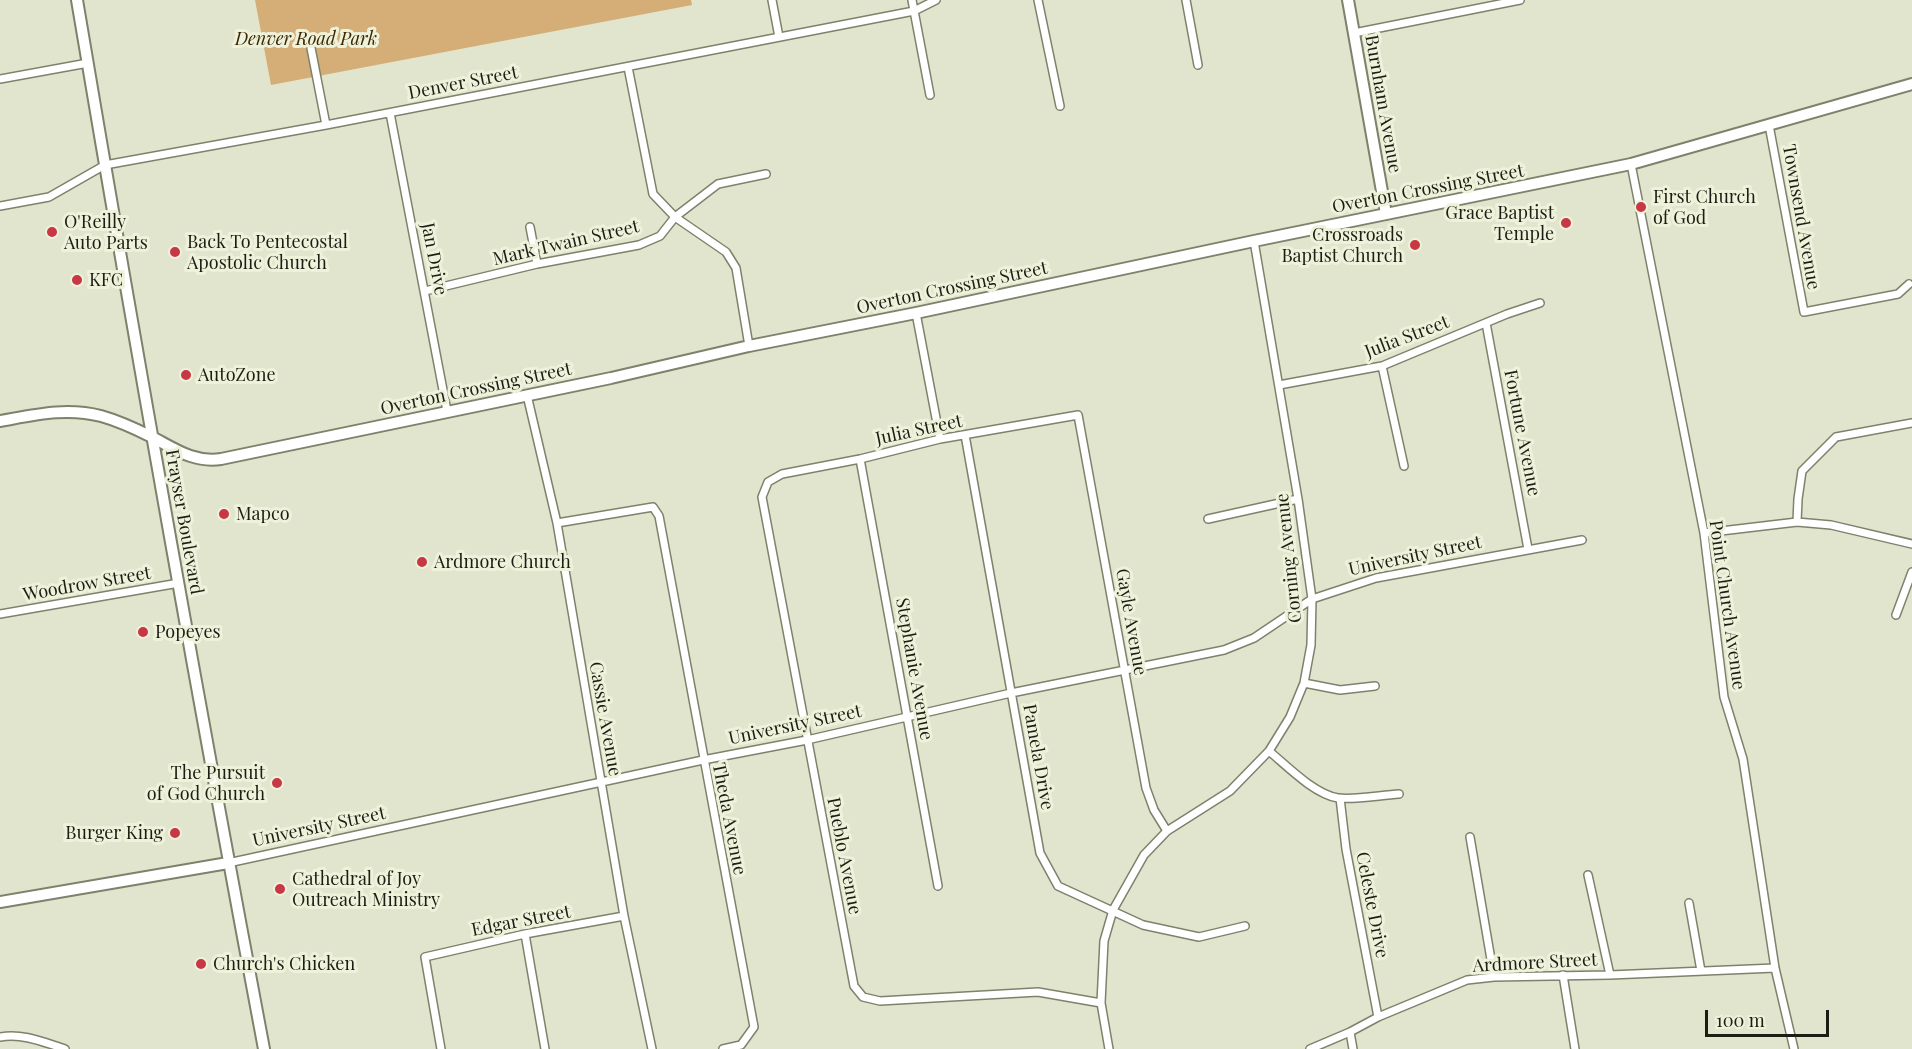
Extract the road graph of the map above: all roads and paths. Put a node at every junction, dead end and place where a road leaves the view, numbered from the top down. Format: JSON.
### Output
{"nodes":[{"id":1,"x":77,"y":0,"type":"edge"},
{"id":2,"x":772,"y":0,"type":"edge"},
{"id":3,"x":912,"y":0,"type":"edge"},
{"id":4,"x":936,"y":0,"type":"edge"},
{"id":5,"x":1038,"y":0,"type":"edge"},
{"id":6,"x":1186,"y":0,"type":"edge"},
{"id":7,"x":1348,"y":0,"type":"edge"},
{"id":8,"x":1520,"y":0,"type":"edge"},
{"id":9,"x":914,"y":11,"type":"junction"},
{"id":10,"x":1354,"y":33,"type":"junction"},
{"id":11,"x":779,"y":37,"type":"junction"},
{"id":12,"x":311,"y":48,"type":"dead end"},
{"id":13,"x":88,"y":63,"type":"junction"},
{"id":14,"x":1198,"y":65,"type":"dead end"},
{"id":15,"x":628,"y":67,"type":"junction"},
{"id":16,"x":0,"y":79,"type":"edge"},
{"id":17,"x":1912,"y":84,"type":"edge"},
{"id":18,"x":930,"y":95,"type":"dead end"},
{"id":19,"x":1060,"y":106,"type":"dead end"},
{"id":20,"x":390,"y":113,"type":"junction"},
{"id":21,"x":326,"y":125,"type":"junction"},
{"id":22,"x":1769,"y":125,"type":"junction"},
{"id":23,"x":1630,"y":164,"type":"junction"},
{"id":24,"x":105,"y":165,"type":"junction"},
{"id":25,"x":766,"y":174,"type":"dead end"},
{"id":26,"x":0,"y":206,"type":"edge"},
{"id":27,"x":1386,"y":214,"type":"junction"},
{"id":28,"x":675,"y":217,"type":"junction"},
{"id":29,"x":530,"y":227,"type":"dead end"},
{"id":30,"x":1254,"y":241,"type":"junction"},
{"id":31,"x":537,"y":264,"type":"junction"},
{"id":32,"x":1909,"y":284,"type":"dead end"},
{"id":33,"x":425,"y":291,"type":"junction"},
{"id":34,"x":1540,"y":303,"type":"dead end"},
{"id":35,"x":916,"y":313,"type":"junction"},
{"id":36,"x":1486,"y":323,"type":"junction"},
{"id":37,"x":749,"y":346,"type":"junction"},
{"id":38,"x":1382,"y":366,"type":"junction"},
{"id":39,"x":1279,"y":385,"type":"junction"},
{"id":40,"x":527,"y":395,"type":"junction"},
{"id":41,"x":447,"y":411,"type":"junction"},
{"id":42,"x":1078,"y":415,"type":"joint"},
{"id":43,"x":0,"y":421,"type":"edge"},
{"id":44,"x":1912,"y":423,"type":"edge"},
{"id":45,"x":965,"y":435,"type":"junction"},
{"id":46,"x":152,"y":437,"type":"junction"},
{"id":47,"x":940,"y":439,"type":"junction"},
{"id":48,"x":860,"y":459,"type":"junction"},
{"id":49,"x":1404,"y":466,"type":"dead end"},
{"id":50,"x":768,"y":482,"type":"joint"},
{"id":51,"x":1298,"y":499,"type":"junction"},
{"id":52,"x":1208,"y":519,"type":"dead end"},
{"id":53,"x":1797,"y":522,"type":"junction"},
{"id":54,"x":556,"y":523,"type":"junction"},
{"id":55,"x":1704,"y":533,"type":"junction"},
{"id":56,"x":1582,"y":540,"type":"dead end"},
{"id":57,"x":1912,"y":544,"type":"edge"},
{"id":58,"x":1528,"y":549,"type":"junction"},
{"id":59,"x":1912,"y":572,"type":"edge"},
{"id":60,"x":179,"y":583,"type":"junction"},
{"id":61,"x":1312,"y":599,"type":"junction"},
{"id":62,"x":0,"y":614,"type":"edge"},
{"id":63,"x":1896,"y":615,"type":"dead end"},
{"id":64,"x":1125,"y":670,"type":"junction"},
{"id":65,"x":1304,"y":682,"type":"junction"},
{"id":66,"x":1375,"y":686,"type":"dead end"},
{"id":67,"x":1011,"y":693,"type":"junction"},
{"id":68,"x":907,"y":718,"type":"junction"},
{"id":69,"x":807,"y":740,"type":"junction"},
{"id":70,"x":1269,"y":751,"type":"junction"},
{"id":71,"x":703,"y":760,"type":"junction"},
{"id":72,"x":601,"y":783,"type":"junction"},
{"id":73,"x":1399,"y":794,"type":"dead end"},
{"id":74,"x":1340,"y":798,"type":"junction"},
{"id":75,"x":1167,"y":831,"type":"junction"},
{"id":76,"x":1470,"y":837,"type":"dead end"},
{"id":77,"x":228,"y":863,"type":"junction"},
{"id":78,"x":1588,"y":875,"type":"dead end"},
{"id":79,"x":938,"y":886,"type":"dead end"},
{"id":80,"x":0,"y":903,"type":"edge"},
{"id":81,"x":1689,"y":903,"type":"dead end"},
{"id":82,"x":1113,"y":910,"type":"junction"},
{"id":83,"x":624,"y":916,"type":"junction"},
{"id":84,"x":1245,"y":926,"type":"dead end"},
{"id":85,"x":525,"y":934,"type":"junction"},
{"id":86,"x":1775,"y":968,"type":"junction"},
{"id":87,"x":1701,"y":971,"type":"junction"},
{"id":88,"x":1563,"y":975,"type":"junction"},
{"id":89,"x":1610,"y":975,"type":"junction"},
{"id":90,"x":1494,"y":977,"type":"junction"},
{"id":91,"x":1101,"y":1003,"type":"junction"},
{"id":92,"x":1378,"y":1017,"type":"junction"},
{"id":93,"x":1350,"y":1032,"type":"junction"},
{"id":94,"x":0,"y":1037,"type":"edge"},
{"id":95,"x":64,"y":1049,"type":"edge"},
{"id":96,"x":264,"y":1049,"type":"edge"},
{"id":97,"x":441,"y":1049,"type":"edge"},
{"id":98,"x":545,"y":1049,"type":"edge"},
{"id":99,"x":652,"y":1049,"type":"edge"},
{"id":100,"x":723,"y":1049,"type":"edge"},
{"id":101,"x":1109,"y":1049,"type":"edge"},
{"id":102,"x":1310,"y":1049,"type":"edge"},
{"id":103,"x":1353,"y":1049,"type":"edge"},
{"id":104,"x":1575,"y":1049,"type":"edge"},
{"id":105,"x":1794,"y":1049,"type":"edge"}],
"edges":[{"from":1,"to":13,"type":"street","name":"Frayser Boulevard"},
{"from":2,"to":11,"type":"street"},
{"from":3,"to":9,"type":"street"},
{"from":4,"to":9,"type":"street","name":"Denver Street"},
{"from":5,"to":19,"type":"street"},
{"from":6,"to":14,"type":"street"},
{"from":7,"to":10,"type":"street","name":"Burnham Avenue"},
{"from":8,"to":10,"type":"street"},
{"from":9,"to":11,"type":"street","name":"Denver Street"},
{"from":9,"to":18,"type":"street"},
{"from":10,"to":27,"type":"street","name":"Burnham Avenue"},
{"from":11,"to":15,"type":"street","name":"Denver Street"},
{"from":12,"to":21,"type":"street"},
{"from":13,"to":16,"type":"street"},
{"from":13,"to":24,"type":"street","name":"Frayser Boulevard"},
{"from":15,"to":20,"type":"street","name":"Denver Street"},
{"from":15,"to":28,"type":"street"},
{"from":17,"to":22,"type":"street","name":"Overton Crossing Street"},
{"from":20,"to":21,"type":"street","name":"Denver Street"},
{"from":20,"to":33,"type":"street","name":"Jan Drive"},
{"from":21,"to":24,"type":"street","name":"Denver Street"},
{"from":22,"to":23,"type":"street","name":"Overton Crossing Street"},
{"from":22,"to":32,"type":"street","name":"Townsend Avenue"},
{"from":23,"to":27,"type":"street","name":"Overton Crossing Street"},
{"from":23,"to":55,"type":"street","name":"Point Church Avenue"},
{"from":24,"to":26,"type":"street","name":"Denver Street"},
{"from":24,"to":46,"type":"street","name":"Frayser Boulevard"},
{"from":25,"to":28,"type":"street","name":"Mark Twain Street"},
{"from":27,"to":30,"type":"street","name":"Overton Crossing Street"},
{"from":28,"to":31,"type":"street","name":"Mark Twain Street"},
{"from":28,"to":37,"type":"street"},
{"from":29,"to":31,"type":"street"},
{"from":30,"to":35,"type":"street","name":"Overton Crossing Street"},
{"from":30,"to":39,"type":"street","name":"Corning Avenue"},
{"from":31,"to":33,"type":"street","name":"Mark Twain Street"},
{"from":33,"to":41,"type":"street","name":"Jan Drive"},
{"from":34,"to":36,"type":"street","name":"Julia Street"},
{"from":35,"to":37,"type":"street","name":"Overton Crossing Street"},
{"from":35,"to":47,"type":"street"},
{"from":36,"to":38,"type":"street","name":"Julia Street"},
{"from":36,"to":58,"type":"street","name":"Fortune Avenue"},
{"from":37,"to":40,"type":"street","name":"Overton Crossing Street"},
{"from":38,"to":39,"type":"street","name":"Julia Street"},
{"from":38,"to":49,"type":"street"},
{"from":39,"to":51,"type":"street","name":"Corning Avenue"},
{"from":40,"to":41,"type":"street","name":"Overton Crossing Street"},
{"from":40,"to":54,"type":"street","name":"Cassie Avenue"},
{"from":41,"to":46,"type":"street","name":"Overton Crossing Street"},
{"from":42,"to":45,"type":"street","name":"Julia Street"},
{"from":42,"to":64,"type":"street","name":"Gayle Avenue"},
{"from":43,"to":46,"type":"street","name":"Overton Crossing Street"},
{"from":44,"to":53,"type":"street"},
{"from":45,"to":47,"type":"street","name":"Julia Street"},
{"from":45,"to":67,"type":"street","name":"Pamela Drive"},
{"from":46,"to":60,"type":"street","name":"Frayser Boulevard"},
{"from":47,"to":48,"type":"street","name":"Julia Street"},
{"from":48,"to":50,"type":"street","name":"Julia Street"},
{"from":48,"to":68,"type":"street","name":"Stephanie Avenue"},
{"from":50,"to":69,"type":"street","name":"Pueblo Avenue"},
{"from":51,"to":52,"type":"street"},
{"from":51,"to":61,"type":"street","name":"Corning Avenue"},
{"from":53,"to":55,"type":"street"},
{"from":53,"to":57,"type":"street"},
{"from":54,"to":71,"type":"street","name":"Theda Avenue"},
{"from":54,"to":72,"type":"street","name":"Cassie Avenue"},
{"from":55,"to":86,"type":"street","name":"Point Church Avenue"},
{"from":56,"to":58,"type":"street","name":"University Street"},
{"from":58,"to":61,"type":"street","name":"University Street"},
{"from":59,"to":63,"type":"street"},
{"from":60,"to":62,"type":"street","name":"Woodrow Street"},
{"from":60,"to":77,"type":"street","name":"Frayser Boulevard"},
{"from":61,"to":64,"type":"street","name":"University Street"},
{"from":61,"to":65,"type":"street","name":"Corning Avenue"},
{"from":64,"to":67,"type":"street","name":"University Street"},
{"from":64,"to":75,"type":"street","name":"Gayle Avenue"},
{"from":65,"to":66,"type":"street"},
{"from":65,"to":70,"type":"street","name":"Corning Avenue"},
{"from":67,"to":68,"type":"street","name":"University Street"},
{"from":67,"to":82,"type":"street","name":"Pamela Drive"},
{"from":68,"to":69,"type":"street","name":"University Street"},
{"from":68,"to":79,"type":"street","name":"Stephanie Avenue"},
{"from":69,"to":71,"type":"street","name":"University Street"},
{"from":69,"to":91,"type":"street","name":"Pueblo Avenue"},
{"from":70,"to":74,"type":"street"},
{"from":70,"to":75,"type":"street","name":"Corning Avenue"},
{"from":71,"to":72,"type":"street","name":"University Street"},
{"from":71,"to":100,"type":"street","name":"Theda Avenue"},
{"from":72,"to":77,"type":"street","name":"University Street"},
{"from":72,"to":83,"type":"street","name":"Cassie Avenue"},
{"from":73,"to":74,"type":"street"},
{"from":74,"to":92,"type":"street","name":"Celeste Drive"},
{"from":75,"to":82,"type":"street","name":"Corning Avenue"},
{"from":76,"to":90,"type":"street"},
{"from":77,"to":80,"type":"street","name":"University Street"},
{"from":77,"to":96,"type":"street","name":"Frayser Boulevard"},
{"from":78,"to":89,"type":"street"},
{"from":81,"to":87,"type":"street"},
{"from":82,"to":84,"type":"street","name":"Pamela Drive"},
{"from":82,"to":91,"type":"street","name":"Corning Avenue"},
{"from":83,"to":85,"type":"street","name":"Edgar Street"},
{"from":83,"to":99,"type":"street","name":"Cassie Avenue"},
{"from":85,"to":97,"type":"street","name":"Edgar Street"},
{"from":85,"to":98,"type":"street"},
{"from":86,"to":87,"type":"street","name":"Ardmore Street"},
{"from":86,"to":105,"type":"street","name":"Point Church Avenue"},
{"from":87,"to":89,"type":"street","name":"Ardmore Street"},
{"from":88,"to":89,"type":"street","name":"Ardmore Street"},
{"from":88,"to":90,"type":"street","name":"Ardmore Street"},
{"from":88,"to":104,"type":"street"},
{"from":90,"to":92,"type":"street","name":"Ardmore Street"},
{"from":91,"to":101,"type":"street","name":"Corning Avenue"},
{"from":92,"to":93,"type":"street","name":"Ardmore Street"},
{"from":93,"to":102,"type":"street","name":"Ardmore Street"},
{"from":93,"to":103,"type":"street"},
{"from":94,"to":95,"type":"street"}]}
